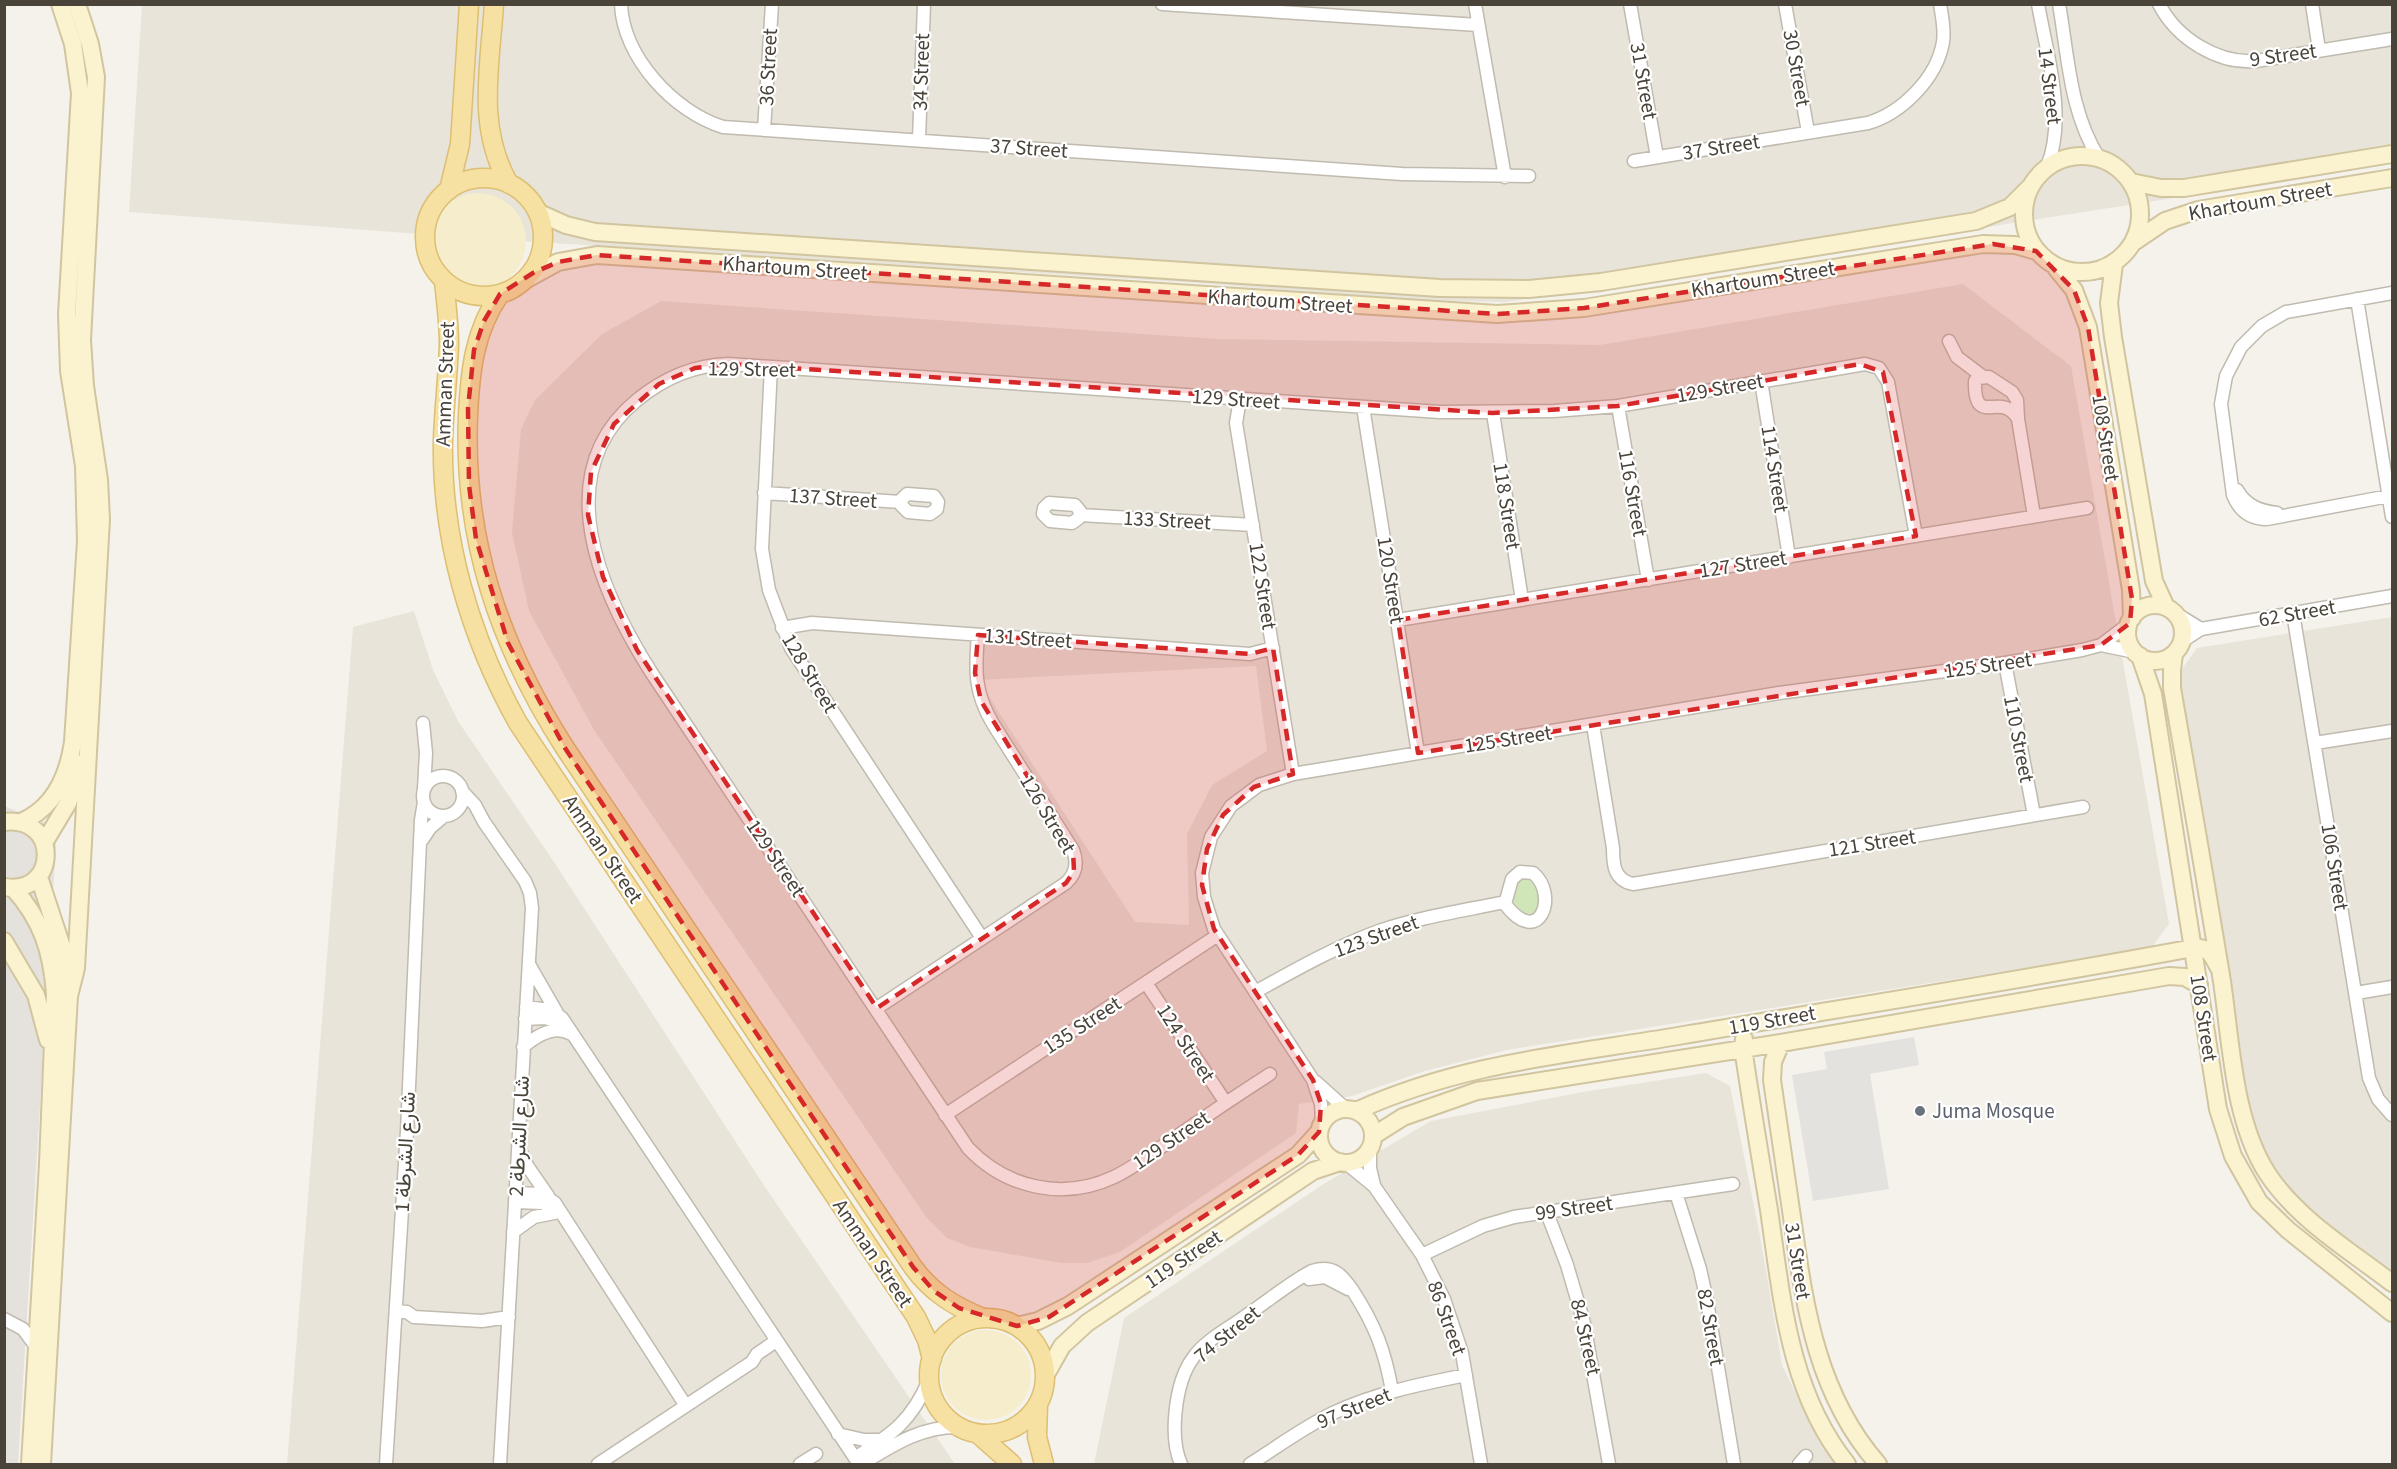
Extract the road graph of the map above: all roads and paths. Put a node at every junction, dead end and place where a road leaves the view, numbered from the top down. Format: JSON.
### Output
{"nodes":[{"id":1,"x":60,"y":4,"type":"edge"},
{"id":2,"x":77,"y":4,"type":"edge"},
{"id":3,"x":469,"y":4,"type":"edge"},
{"id":4,"x":494,"y":4,"type":"edge"},
{"id":5,"x":621,"y":4,"type":"edge"},
{"id":6,"x":772,"y":4,"type":"edge"},
{"id":7,"x":924,"y":4,"type":"edge"},
{"id":8,"x":1162,"y":4,"type":"edge"},
{"id":9,"x":1475,"y":4,"type":"edge"},
{"id":10,"x":1630,"y":4,"type":"edge"},
{"id":11,"x":1785,"y":4,"type":"edge"},
{"id":12,"x":1940,"y":4,"type":"edge"},
{"id":13,"x":2038,"y":4,"type":"edge"},
{"id":14,"x":2059,"y":4,"type":"edge"},
{"id":15,"x":2159,"y":4,"type":"edge"},
{"id":16,"x":2312,"y":4,"type":"edge"},
{"id":17,"x":1478,"y":25,"type":"junction"},
{"id":18,"x":2392,"y":39,"type":"edge"},
{"id":19,"x":2319,"y":50,"type":"junction"},
{"id":20,"x":764,"y":130,"type":"junction"},
{"id":21,"x":1808,"y":132,"type":"junction"},
{"id":22,"x":919,"y":140,"type":"junction"},
{"id":23,"x":2392,"y":154,"type":"edge"},
{"id":24,"x":1657,"y":158,"type":"junction"},
{"id":25,"x":2099,"y":158,"type":"junction"},
{"id":26,"x":1634,"y":161,"type":"dead end"},
{"id":27,"x":2047,"y":167,"type":"junction"},
{"id":28,"x":1529,"y":176,"type":"dead end"},
{"id":29,"x":1505,"y":177,"type":"junction"},
{"id":30,"x":2392,"y":178,"type":"edge"},
{"id":31,"x":2131,"y":182,"type":"junction"},
{"id":32,"x":509,"y":184,"type":"junction"},
{"id":33,"x":2030,"y":188,"type":"junction"},
{"id":34,"x":449,"y":190,"type":"junction"},
{"id":35,"x":537,"y":212,"type":"junction"},
{"id":36,"x":2134,"y":242,"type":"junction"},
{"id":37,"x":2036,"y":251,"type":"junction"},
{"id":38,"x":2114,"y":264,"type":"junction"},
{"id":39,"x":2055,"y":267,"type":"junction"},
{"id":40,"x":525,"y":280,"type":"junction"},
{"id":41,"x":444,"y":281,"type":"junction"},
{"id":42,"x":2392,"y":293,"type":"edge"},
{"id":43,"x":500,"y":294,"type":"junction"},
{"id":44,"x":2357,"y":299,"type":"junction"},
{"id":45,"x":1949,"y":341,"type":"dead end"},
{"id":46,"x":771,"y":367,"type":"junction"},
{"id":47,"x":1982,"y":376,"type":"junction"},
{"id":48,"x":1761,"y":381,"type":"junction"},
{"id":49,"x":1240,"y":399,"type":"junction"},
{"id":50,"x":1618,"y":406,"type":"junction"},
{"id":51,"x":1363,"y":407,"type":"junction"},
{"id":52,"x":1493,"y":413,"type":"junction"},
{"id":53,"x":2018,"y":419,"type":"junction"},
{"id":54,"x":764,"y":493,"type":"junction"},
{"id":55,"x":2389,"y":496,"type":"junction"},
{"id":56,"x":901,"y":502,"type":"dead end"},
{"id":57,"x":2087,"y":508,"type":"dead end"},
{"id":58,"x":1080,"y":515,"type":"dead end"},
{"id":59,"x":2034,"y":516,"type":"junction"},
{"id":60,"x":2392,"y":517,"type":"edge"},
{"id":61,"x":1253,"y":525,"type":"junction"},
{"id":62,"x":1916,"y":536,"type":"junction"},
{"id":63,"x":1789,"y":556,"type":"junction"},
{"id":64,"x":1648,"y":580,"type":"junction"},
{"id":65,"x":2392,"y":596,"type":"edge"},
{"id":66,"x":1522,"y":600,"type":"junction"},
{"id":67,"x":2170,"y":610,"type":"junction"},
{"id":68,"x":2293,"y":613,"type":"junction"},
{"id":69,"x":1398,"y":620,"type":"junction"},
{"id":70,"x":2131,"y":620,"type":"junction"},
{"id":71,"x":782,"y":628,"type":"junction"},
{"id":72,"x":2202,"y":629,"type":"junction"},
{"id":73,"x":978,"y":635,"type":"junction"},
{"id":74,"x":2101,"y":645,"type":"junction"},
{"id":75,"x":1273,"y":648,"type":"junction"},
{"id":76,"x":2178,"y":648,"type":"junction"},
{"id":77,"x":2138,"y":654,"type":"junction"},
{"id":78,"x":2005,"y":663,"type":"junction"},
{"id":79,"x":423,"y":723,"type":"dead end"},
{"id":80,"x":1593,"y":725,"type":"junction"},
{"id":81,"x":2392,"y":731,"type":"edge"},
{"id":82,"x":89,"y":736,"type":"junction"},
{"id":83,"x":2315,"y":743,"type":"junction"},
{"id":84,"x":426,"y":753,"type":"junction"},
{"id":85,"x":1418,"y":753,"type":"junction"},
{"id":86,"x":1293,"y":774,"type":"junction"},
{"id":87,"x":441,"y":776,"type":"junction"},
{"id":88,"x":462,"y":791,"type":"junction"},
{"id":89,"x":424,"y":795,"type":"junction"},
{"id":90,"x":2083,"y":807,"type":"dead end"},
{"id":91,"x":450,"y":814,"type":"junction"},
{"id":92,"x":2034,"y":815,"type":"junction"},
{"id":93,"x":13,"y":822,"type":"edge"},
{"id":94,"x":484,"y":822,"type":"junction"},
{"id":95,"x":422,"y":840,"type":"junction"},
{"id":96,"x":44,"y":843,"type":"junction"},
{"id":97,"x":39,"y":877,"type":"junction"},
{"id":98,"x":9,"y":888,"type":"edge"},
{"id":99,"x":1505,"y":902,"type":"dead end"},
{"id":100,"x":1218,"y":935,"type":"junction"},
{"id":101,"x":982,"y":938,"type":"junction"},
{"id":102,"x":4,"y":941,"type":"edge"},
{"id":103,"x":2193,"y":948,"type":"junction"},
{"id":104,"x":529,"y":959,"type":"junction"},
{"id":105,"x":2219,"y":968,"type":"junction"},
{"id":106,"x":2032,"y":976,"type":"junction"},
{"id":107,"x":1146,"y":982,"type":"junction"},
{"id":108,"x":2199,"y":984,"type":"junction"},
{"id":109,"x":2392,"y":987,"type":"edge"},
{"id":110,"x":1255,"y":992,"type":"junction"},
{"id":111,"x":2356,"y":993,"type":"junction"},
{"id":112,"x":69,"y":996,"type":"junction"},
{"id":113,"x":1995,"y":1005,"type":"junction"},
{"id":114,"x":877,"y":1008,"type":"junction"},
{"id":115,"x":526,"y":1013,"type":"junction"},
{"id":116,"x":558,"y":1014,"type":"junction"},
{"id":117,"x":1795,"y":1016,"type":"junction"},
{"id":118,"x":569,"y":1030,"type":"junction"},
{"id":119,"x":1781,"y":1043,"type":"junction"},
{"id":120,"x":524,"y":1047,"type":"junction"},
{"id":121,"x":1743,"y":1048,"type":"junction"},
{"id":122,"x":51,"y":1058,"type":"junction"},
{"id":123,"x":1270,"y":1074,"type":"dead end"},
{"id":124,"x":1313,"y":1080,"type":"junction"},
{"id":125,"x":1226,"y":1103,"type":"junction"},
{"id":126,"x":1351,"y":1110,"type":"junction"},
{"id":127,"x":945,"y":1115,"type":"junction"},
{"id":128,"x":2392,"y":1115,"type":"edge"},
{"id":129,"x":1321,"y":1128,"type":"junction"},
{"id":130,"x":1372,"y":1142,"type":"junction"},
{"id":131,"x":518,"y":1145,"type":"junction"},
{"id":132,"x":1343,"y":1163,"type":"junction"},
{"id":133,"x":1733,"y":1184,"type":"dead end"},
{"id":134,"x":1374,"y":1186,"type":"junction"},
{"id":135,"x":1676,"y":1193,"type":"junction"},
{"id":136,"x":548,"y":1196,"type":"junction"},
{"id":137,"x":515,"y":1197,"type":"junction"},
{"id":138,"x":559,"y":1212,"type":"junction"},
{"id":139,"x":1547,"y":1213,"type":"junction"},
{"id":140,"x":513,"y":1232,"type":"junction"},
{"id":141,"x":1773,"y":1244,"type":"junction"},
{"id":142,"x":1422,"y":1256,"type":"junction"},
{"id":143,"x":2374,"y":1268,"type":"junction"},
{"id":144,"x":2344,"y":1274,"type":"junction"},
{"id":145,"x":2392,"y":1283,"type":"edge"},
{"id":146,"x":1806,"y":1309,"type":"junction"},
{"id":147,"x":2392,"y":1313,"type":"edge"},
{"id":148,"x":395,"y":1317,"type":"junction"},
{"id":149,"x":983,"y":1318,"type":"junction"},
{"id":150,"x":4,"y":1319,"type":"edge"},
{"id":151,"x":508,"y":1322,"type":"junction"},
{"id":152,"x":1017,"y":1326,"type":"junction"},
{"id":153,"x":778,"y":1344,"type":"junction"},
{"id":154,"x":37,"y":1348,"type":"junction"},
{"id":155,"x":932,"y":1359,"type":"junction"},
{"id":156,"x":1467,"y":1375,"type":"junction"},
{"id":157,"x":1045,"y":1376,"type":"junction"},
{"id":158,"x":929,"y":1380,"type":"junction"},
{"id":159,"x":1392,"y":1391,"type":"junction"},
{"id":160,"x":1038,"y":1404,"type":"junction"},
{"id":161,"x":686,"y":1406,"type":"junction"},
{"id":162,"x":960,"y":1427,"type":"junction"},
{"id":163,"x":838,"y":1434,"type":"junction"},
{"id":164,"x":978,"y":1434,"type":"junction"},
{"id":165,"x":886,"y":1444,"type":"junction"},
{"id":166,"x":618,"y":1452,"type":"junction"},
{"id":167,"x":816,"y":1454,"type":"dead end"},
{"id":168,"x":859,"y":1462,"type":"edge"},
{"id":169,"x":30,"y":1464,"type":"edge"},
{"id":170,"x":42,"y":1464,"type":"edge"},
{"id":171,"x":386,"y":1464,"type":"edge"},
{"id":172,"x":500,"y":1464,"type":"edge"},
{"id":173,"x":598,"y":1464,"type":"edge"},
{"id":174,"x":612,"y":1464,"type":"edge"},
{"id":175,"x":800,"y":1464,"type":"edge"},
{"id":176,"x":879,"y":1464,"type":"edge"},
{"id":177,"x":1012,"y":1464,"type":"edge"},
{"id":178,"x":1044,"y":1464,"type":"edge"},
{"id":179,"x":1180,"y":1464,"type":"edge"},
{"id":180,"x":1250,"y":1464,"type":"edge"},
{"id":181,"x":1481,"y":1464,"type":"edge"},
{"id":182,"x":1609,"y":1464,"type":"edge"},
{"id":183,"x":1734,"y":1464,"type":"edge"},
{"id":184,"x":1847,"y":1464,"type":"edge"},
{"id":185,"x":1878,"y":1464,"type":"edge"}],
"edges":[{"from":1,"to":93,"type":"street"},
{"from":2,"to":82,"type":"street"},
{"from":3,"to":34,"type":"main road"},
{"from":4,"to":32,"type":"main road"},
{"from":5,"to":20,"type":"street","name":"37 Street"},
{"from":6,"to":20,"type":"street","name":"36 Street"},
{"from":7,"to":22,"type":"street","name":"34 Street"},
{"from":8,"to":17,"type":"street"},
{"from":9,"to":17,"type":"street"},
{"from":10,"to":24,"type":"street","name":"31 Street"},
{"from":11,"to":21,"type":"street","name":"30 Street"},
{"from":12,"to":21,"type":"street"},
{"from":13,"to":27,"type":"street","name":"14 Street"},
{"from":14,"to":25,"type":"street","name":"14 Street"},
{"from":15,"to":19,"type":"street","name":"9 Street"},
{"from":16,"to":19,"type":"street"},
{"from":17,"to":29,"type":"street"},
{"from":18,"to":19,"type":"street","name":"9 Street"},
{"from":20,"to":22,"type":"street","name":"37 Street"},
{"from":21,"to":24,"type":"street","name":"37 Street"},
{"from":22,"to":29,"type":"street","name":"37 Street"},
{"from":23,"to":31,"type":"street","name":"Khartoum Street"},
{"from":24,"to":26,"type":"street","name":"37 Street"},
{"from":25,"to":27,"type":"street"},
{"from":25,"to":31,"type":"street"},
{"from":27,"to":33,"type":"street"},
{"from":28,"to":29,"type":"street","name":"37 Street"},
{"from":30,"to":36,"type":"street","name":"Khartoum Street"},
{"from":31,"to":36,"type":"street"},
{"from":32,"to":34,"type":"main road"},
{"from":32,"to":35,"type":"main road"},
{"from":33,"to":35,"type":"street","name":"Khartoum Street"},
{"from":33,"to":37,"type":"street"},
{"from":34,"to":41,"type":"main road"},
{"from":35,"to":40,"type":"main road"},
{"from":36,"to":38,"type":"street"},
{"from":37,"to":39,"type":"street"},
{"from":37,"to":40,"type":"street","name":"Khartoum Street"},
{"from":38,"to":39,"type":"street"},
{"from":38,"to":67,"type":"street","name":"108 Street"},
{"from":39,"to":70,"type":"street","name":"108 Street"},
{"from":40,"to":43,"type":"main road"},
{"from":41,"to":43,"type":"main road"},
{"from":41,"to":155,"type":"main road","name":"Amman Street"},
{"from":42,"to":44,"type":"street"},
{"from":43,"to":149,"type":"main road","name":"Amman Street"},
{"from":44,"to":55,"type":"street"},
{"from":44,"to":55,"type":"street"},
{"from":45,"to":47,"type":"street"},
{"from":46,"to":49,"type":"street","name":"129 Street"},
{"from":46,"to":54,"type":"street","name":"128 Street"},
{"from":46,"to":114,"type":"street","name":"129 Street"},
{"from":47,"to":53,"type":"street"},
{"from":47,"to":53,"type":"street"},
{"from":48,"to":50,"type":"street","name":"129 Street"},
{"from":48,"to":62,"type":"street","name":"129 Street"},
{"from":48,"to":63,"type":"street","name":"114 Street"},
{"from":49,"to":51,"type":"street","name":"129 Street"},
{"from":49,"to":61,"type":"street","name":"122 Street"},
{"from":50,"to":52,"type":"street","name":"129 Street"},
{"from":50,"to":64,"type":"street","name":"116 Street"},
{"from":51,"to":52,"type":"street","name":"129 Street"},
{"from":51,"to":69,"type":"street","name":"120 Street"},
{"from":52,"to":66,"type":"street","name":"118 Street"},
{"from":53,"to":59,"type":"street"},
{"from":54,"to":56,"type":"street","name":"137 Street"},
{"from":54,"to":71,"type":"street","name":"128 Street"},
{"from":55,"to":60,"type":"street"},
{"from":57,"to":59,"type":"street","name":"127 Street"},
{"from":58,"to":61,"type":"street","name":"133 Street"},
{"from":59,"to":62,"type":"street","name":"127 Street"},
{"from":61,"to":75,"type":"street","name":"122 Street"},
{"from":62,"to":63,"type":"street","name":"127 Street"},
{"from":63,"to":64,"type":"street","name":"127 Street"},
{"from":64,"to":66,"type":"street","name":"127 Street"},
{"from":65,"to":68,"type":"street","name":"62 Street"},
{"from":66,"to":69,"type":"street","name":"127 Street"},
{"from":67,"to":70,"type":"street"},
{"from":67,"to":72,"type":"street"},
{"from":67,"to":76,"type":"street"},
{"from":68,"to":72,"type":"street","name":"62 Street"},
{"from":68,"to":83,"type":"street","name":"106 Street"},
{"from":69,"to":85,"type":"street","name":"120 Street"},
{"from":70,"to":74,"type":"street","name":"125 Street"},
{"from":70,"to":77,"type":"street"},
{"from":71,"to":73,"type":"street","name":"131 Street"},
{"from":71,"to":101,"type":"street","name":"128 Street"},
{"from":72,"to":76,"type":"street","name":"62 Street"},
{"from":73,"to":75,"type":"street","name":"131 Street"},
{"from":73,"to":101,"type":"street","name":"126 Street"},
{"from":74,"to":77,"type":"street","name":"125 Street"},
{"from":74,"to":78,"type":"street","name":"125 Street"},
{"from":75,"to":86,"type":"street","name":"122 Street"},
{"from":76,"to":77,"type":"street"},
{"from":76,"to":105,"type":"street","name":"108 Street"},
{"from":77,"to":103,"type":"street","name":"108 Street"},
{"from":78,"to":80,"type":"street","name":"125 Street"},
{"from":78,"to":92,"type":"street","name":"110 Street"},
{"from":79,"to":84,"type":"street","name":"شارع الشرطة 1"},
{"from":80,"to":85,"type":"street","name":"125 Street"},
{"from":80,"to":92,"type":"street","name":"121 Street"},
{"from":81,"to":83,"type":"street"},
{"from":82,"to":96,"type":"street"},
{"from":82,"to":112,"type":"street"},
{"from":83,"to":111,"type":"street","name":"106 Street"},
{"from":84,"to":87,"type":"street"},
{"from":84,"to":89,"type":"street","name":"شارع الشرطة 1"},
{"from":85,"to":86,"type":"street","name":"125 Street"},
{"from":86,"to":100,"type":"street","name":"125 Street"},
{"from":87,"to":88,"type":"street"},
{"from":87,"to":89,"type":"street"},
{"from":88,"to":91,"type":"street"},
{"from":88,"to":94,"type":"street","name":"شارع الشرطة 2"},
{"from":89,"to":91,"type":"street"},
{"from":89,"to":95,"type":"street","name":"شارع الشرطة 1"},
{"from":90,"to":92,"type":"street","name":"121 Street"},
{"from":91,"to":94,"type":"street"},
{"from":91,"to":95,"type":"street"},
{"from":93,"to":96,"type":"street"},
{"from":94,"to":104,"type":"street","name":"شارع الشرطة 2"},
{"from":95,"to":148,"type":"street","name":"شارع الشرطة 1"},
{"from":96,"to":97,"type":"street"},
{"from":97,"to":98,"type":"street"},
{"from":97,"to":112,"type":"street"},
{"from":98,"to":122,"type":"street"},
{"from":99,"to":110,"type":"street","name":"123 Street"},
{"from":100,"to":107,"type":"street","name":"135 Street"},
{"from":100,"to":110,"type":"street","name":"125 Street"},
{"from":101,"to":114,"type":"street","name":"126 Street"},
{"from":102,"to":122,"type":"street"},
{"from":103,"to":105,"type":"street"},
{"from":103,"to":106,"type":"street","name":"119 Street"},
{"from":103,"to":108,"type":"street","name":"108 Street"},
{"from":104,"to":115,"type":"street","name":"شارع الشرطة 2"},
{"from":104,"to":116,"type":"street"},
{"from":105,"to":143,"type":"street","name":"108 Street"},
{"from":106,"to":113,"type":"street"},
{"from":106,"to":117,"type":"street","name":"119 Street"},
{"from":107,"to":125,"type":"street","name":"124 Street"},
{"from":107,"to":127,"type":"street","name":"135 Street"},
{"from":108,"to":113,"type":"street","name":"119 Street"},
{"from":108,"to":144,"type":"street","name":"108 Street"},
{"from":109,"to":111,"type":"street"},
{"from":110,"to":124,"type":"street","name":"125 Street"},
{"from":111,"to":128,"type":"street","name":"106 Street"},
{"from":112,"to":170,"type":"street"},
{"from":113,"to":119,"type":"street","name":"119 Street"},
{"from":114,"to":127,"type":"street","name":"129 Street"},
{"from":115,"to":116,"type":"street"},
{"from":115,"to":118,"type":"street"},
{"from":115,"to":120,"type":"street","name":"شارع الشرطة 2"},
{"from":116,"to":118,"type":"street"},
{"from":117,"to":121,"type":"street"},
{"from":117,"to":126,"type":"street","name":"119 Street"},
{"from":118,"to":120,"type":"street"},
{"from":118,"to":153,"type":"street"},
{"from":119,"to":121,"type":"street","name":"119 Street"},
{"from":119,"to":146,"type":"street","name":"31 Street"},
{"from":120,"to":131,"type":"street","name":"شارع الشرطة 2"},
{"from":121,"to":130,"type":"street","name":"119 Street"},
{"from":121,"to":141,"type":"street","name":"31 Street"},
{"from":122,"to":154,"type":"street"},
{"from":123,"to":125,"type":"street","name":"129 Street"},
{"from":124,"to":126,"type":"street","name":"125 Street"},
{"from":124,"to":129,"type":"street","name":"125 Street"},
{"from":125,"to":127,"type":"street","name":"129 Street"},
{"from":126,"to":129,"type":"street"},
{"from":126,"to":130,"type":"street"},
{"from":129,"to":132,"type":"street"},
{"from":129,"to":152,"type":"street","name":"119 Street"},
{"from":130,"to":132,"type":"street"},
{"from":130,"to":134,"type":"street","name":"86 Street"},
{"from":131,"to":136,"type":"street"},
{"from":131,"to":137,"type":"street","name":"شارع الشرطة 2"},
{"from":132,"to":134,"type":"street","name":"86 Street"},
{"from":132,"to":157,"type":"street","name":"119 Street"},
{"from":133,"to":135,"type":"street","name":"99 Street"},
{"from":134,"to":142,"type":"street","name":"86 Street"},
{"from":135,"to":139,"type":"street","name":"99 Street"},
{"from":135,"to":183,"type":"street","name":"82 Street"},
{"from":136,"to":137,"type":"street"},
{"from":136,"to":138,"type":"street"},
{"from":137,"to":138,"type":"street"},
{"from":137,"to":140,"type":"street","name":"شارع الشرطة 2"},
{"from":138,"to":140,"type":"street"},
{"from":138,"to":161,"type":"street"},
{"from":139,"to":142,"type":"street","name":"99 Street"},
{"from":139,"to":182,"type":"street","name":"84 Street"},
{"from":140,"to":151,"type":"street","name":"شارع الشرطة 2"},
{"from":141,"to":146,"type":"street"},
{"from":141,"to":184,"type":"street","name":"31 Street"},
{"from":142,"to":156,"type":"street","name":"86 Street"},
{"from":143,"to":144,"type":"street"},
{"from":143,"to":145,"type":"street","name":"108 Street"},
{"from":144,"to":147,"type":"street","name":"108 Street"},
{"from":146,"to":185,"type":"street","name":"31 Street"},
{"from":148,"to":151,"type":"street"},
{"from":148,"to":171,"type":"street","name":"شارع الشرطة 1"},
{"from":149,"to":152,"type":"main road"},
{"from":149,"to":155,"type":"main road"},
{"from":150,"to":154,"type":"street"},
{"from":151,"to":172,"type":"street","name":"شارع الشرطة 2"},
{"from":152,"to":157,"type":"main road"},
{"from":153,"to":161,"type":"street"},
{"from":153,"to":163,"type":"street"},
{"from":154,"to":169,"type":"street"},
{"from":155,"to":158,"type":"main road"},
{"from":156,"to":159,"type":"street","name":"97 Street"},
{"from":156,"to":181,"type":"street","name":"86 Street"},
{"from":157,"to":160,"type":"main road"},
{"from":158,"to":162,"type":"main road"},
{"from":158,"to":165,"type":"street"},
{"from":159,"to":179,"type":"street","name":"74 Street"},
{"from":159,"to":180,"type":"street","name":"97 Street"},
{"from":160,"to":164,"type":"main road"},
{"from":160,"to":178,"type":"main road"},
{"from":161,"to":166,"type":"street"},
{"from":162,"to":164,"type":"main road"},
{"from":162,"to":165,"type":"street"},
{"from":163,"to":165,"type":"street"},
{"from":163,"to":168,"type":"street"},
{"from":164,"to":177,"type":"main road"},
{"from":165,"to":168,"type":"street"},
{"from":165,"to":176,"type":"street"},
{"from":166,"to":173,"type":"street"},
{"from":166,"to":174,"type":"street"},
{"from":167,"to":175,"type":"street"}]}
